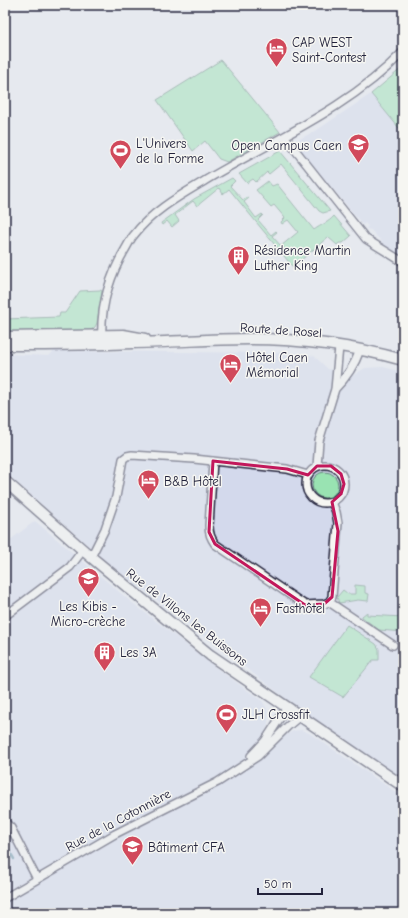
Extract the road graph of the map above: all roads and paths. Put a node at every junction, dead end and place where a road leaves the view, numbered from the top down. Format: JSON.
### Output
{"nodes":[{"id":1,"x":403,"y":52,"type":"edge"},
{"id":2,"x":284,"y":137,"type":"junction"},
{"id":3,"x":403,"y":262,"type":"edge"},
{"id":4,"x":5,"y":337,"type":"edge"},
{"id":5,"x":102,"y":339,"type":"junction"},
{"id":6,"x":5,"y":345,"type":"edge"},
{"id":7,"x":339,"y":347,"type":"junction"},
{"id":8,"x":360,"y":350,"type":"junction"},
{"id":9,"x":403,"y":360,"type":"edge"},
{"id":10,"x":335,"y":389,"type":"junction"},
{"id":11,"x":213,"y":461,"type":"junction"},
{"id":12,"x":317,"y":466,"type":"junction"},
{"id":13,"x":308,"y":475,"type":"junction"},
{"id":14,"x":5,"y":482,"type":"edge"},
{"id":15,"x":332,"y":502,"type":"junction"},
{"id":16,"x":82,"y":550,"type":"junction"},
{"id":17,"x":91,"y":558,"type":"junction"},
{"id":18,"x":330,"y":602,"type":"junction"},
{"id":19,"x":5,"y":616,"type":"edge"},
{"id":20,"x":393,"y":646,"type":"dead end"},
{"id":21,"x":287,"y":706,"type":"junction"},
{"id":22,"x":300,"y":716,"type":"junction"},
{"id":23,"x":243,"y":766,"type":"junction"},
{"id":24,"x":403,"y":786,"type":"edge"},
{"id":25,"x":5,"y":822,"type":"edge"},
{"id":26,"x":37,"y":879,"type":"junction"},
{"id":27,"x":5,"y":898,"type":"edge"}],
"edges":[{"from":1,"to":2,"type":"street"},
{"from":2,"to":3,"type":"street"},
{"from":2,"to":5,"type":"street"},
{"from":4,"to":5,"type":"street","name":"Route de Rosel"},
{"from":5,"to":6,"type":"street","name":"Route de Rosel"},
{"from":5,"to":7,"type":"street","name":"Route de Rosel"},
{"from":7,"to":8,"type":"street","name":"Route de Rosel"},
{"from":7,"to":10,"type":"street"},
{"from":8,"to":9,"type":"street","name":"Route de Rosel"},
{"from":8,"to":10,"type":"street"},
{"from":10,"to":12,"type":"street"},
{"from":11,"to":13,"type":"street"},
{"from":11,"to":17,"type":"street"},
{"from":11,"to":18,"type":"street"},
{"from":12,"to":13,"type":"street"},
{"from":12,"to":15,"type":"street"},
{"from":13,"to":15,"type":"street"},
{"from":14,"to":16,"type":"street","name":"Rue de Villons les Buissons"},
{"from":15,"to":18,"type":"street"},
{"from":16,"to":17,"type":"street","name":"Rue de Villons les Buissons"},
{"from":16,"to":19,"type":"street"},
{"from":17,"to":21,"type":"street","name":"Rue de Villons les Buissons"},
{"from":18,"to":20,"type":"street"},
{"from":21,"to":22,"type":"street","name":"Rue de Villons les Buissons"},
{"from":21,"to":23,"type":"street","name":"Rue de la Cotonnière"},
{"from":22,"to":23,"type":"street","name":"Rue de la Cotonnière"},
{"from":22,"to":24,"type":"street","name":"Rue de Villons les Buissons"},
{"from":23,"to":26,"type":"street","name":"Rue de la Cotonnière"},
{"from":25,"to":26,"type":"street"},
{"from":26,"to":27,"type":"street","name":"Rue de la Cotonnière"}]}
